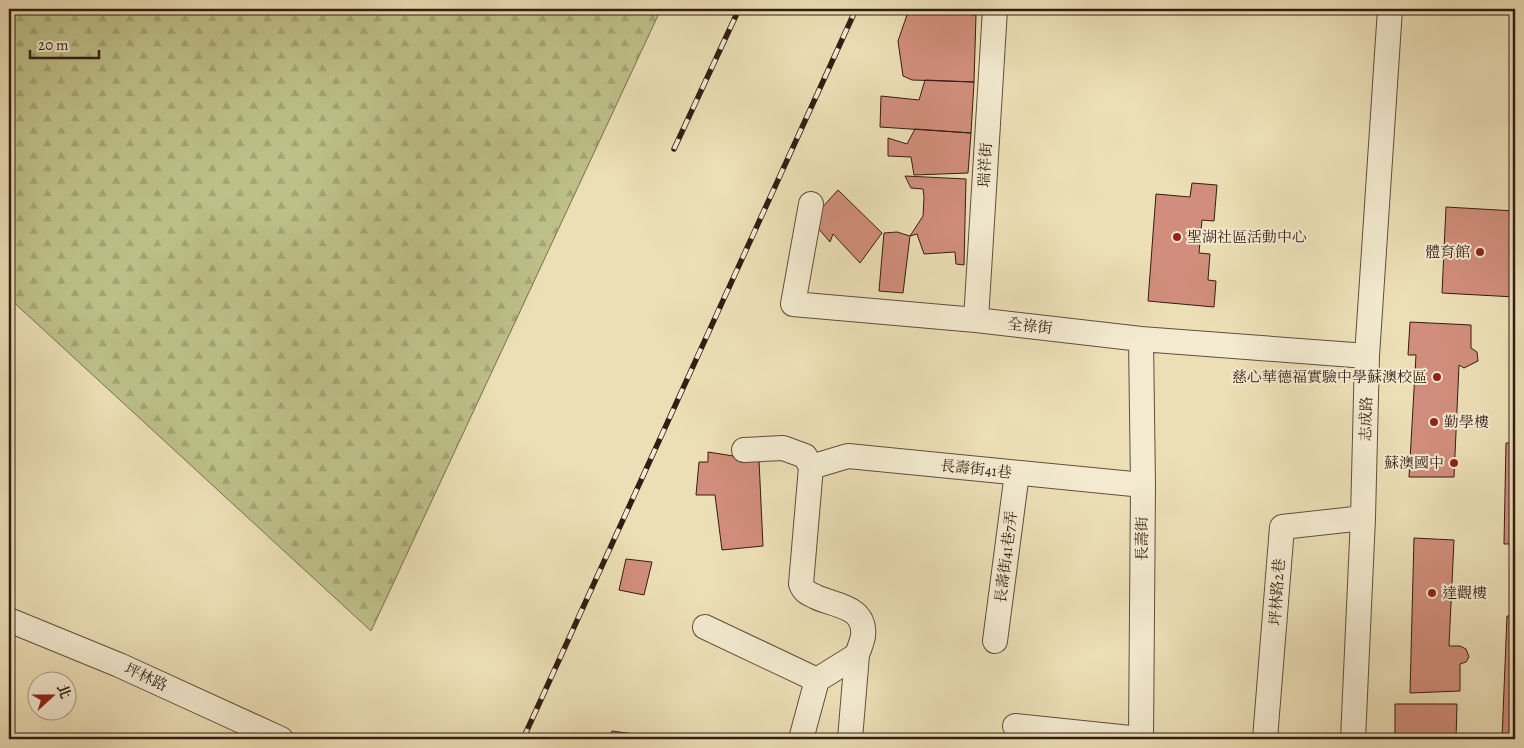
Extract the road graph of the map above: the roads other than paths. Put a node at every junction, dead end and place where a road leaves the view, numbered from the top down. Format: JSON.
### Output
{"nodes":[{"id":1,"x":994,"y":9,"type":"edge"},
{"id":2,"x":1390,"y":9,"type":"edge"},
{"id":3,"x":811,"y":204,"type":"dead end"},
{"id":4,"x":976,"y":320,"type":"junction"},
{"id":5,"x":1141,"y":339,"type":"junction"},
{"id":6,"x":1367,"y":356,"type":"junction"},
{"id":7,"x":744,"y":450,"type":"dead end"},
{"id":8,"x":811,"y":467,"type":"junction"},
{"id":9,"x":1017,"y":473,"type":"junction"},
{"id":10,"x":1142,"y":485,"type":"junction"},
{"id":11,"x":1363,"y":518,"type":"junction"},
{"id":12,"x":9,"y":620,"type":"edge"},
{"id":13,"x":705,"y":627,"type":"dead end"},
{"id":14,"x":995,"y":641,"type":"dead end"},
{"id":15,"x":857,"y":655,"type":"junction"},
{"id":16,"x":818,"y":680,"type":"junction"},
{"id":17,"x":1016,"y":726,"type":"dead end"},
{"id":18,"x":281,"y":739,"type":"edge"},
{"id":19,"x":801,"y":739,"type":"edge"},
{"id":20,"x":850,"y":739,"type":"edge"},
{"id":21,"x":1140,"y":739,"type":"edge"},
{"id":22,"x":1265,"y":739,"type":"edge"},
{"id":23,"x":1353,"y":739,"type":"edge"}],
"edges":[{"from":1,"to":4,"type":"street","name":"瑞祥街"},
{"from":2,"to":6,"type":"street","name":"志成路"},
{"from":3,"to":4,"type":"street","name":"全祿街"},
{"from":4,"to":5,"type":"street","name":"全祿街"},
{"from":5,"to":6,"type":"street","name":"全祿街"},
{"from":5,"to":10,"type":"street","name":"長壽街"},
{"from":6,"to":11,"type":"street","name":"志成路"},
{"from":7,"to":8,"type":"street"},
{"from":8,"to":9,"type":"street","name":"長壽街41巷"},
{"from":8,"to":15,"type":"street"},
{"from":9,"to":10,"type":"street","name":"長壽街41巷"},
{"from":9,"to":14,"type":"street","name":"長壽街41巷7弄"},
{"from":10,"to":21,"type":"street","name":"長壽街"},
{"from":11,"to":22,"type":"street","name":"坪林路2巷"},
{"from":11,"to":23,"type":"street","name":"志成路"},
{"from":12,"to":18,"type":"street","name":"坪林路"},
{"from":13,"to":16,"type":"street"},
{"from":15,"to":16,"type":"street"},
{"from":15,"to":20,"type":"street"},
{"from":16,"to":19,"type":"street"},
{"from":17,"to":21,"type":"street"}]}
